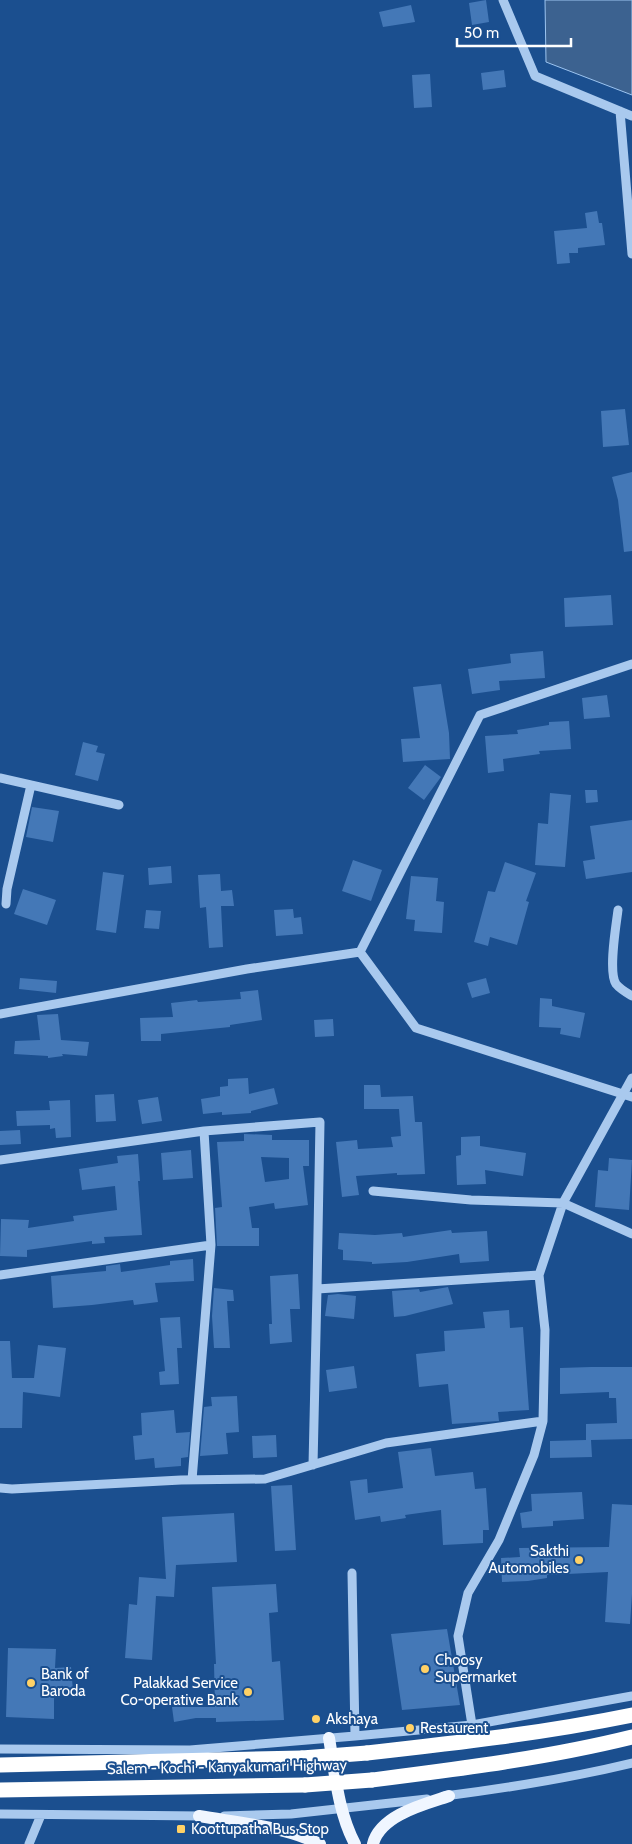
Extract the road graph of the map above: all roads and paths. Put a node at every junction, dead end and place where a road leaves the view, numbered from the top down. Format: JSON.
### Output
{"nodes":[{"id":1,"x":503,"y":0,"type":"edge"},
{"id":2,"x":620,"y":111,"type":"junction"},
{"id":3,"x":632,"y":116,"type":"edge"},
{"id":4,"x":632,"y":254,"type":"edge"},
{"id":5,"x":632,"y":664,"type":"edge"},
{"id":6,"x":0,"y":778,"type":"edge"},
{"id":7,"x":30,"y":785,"type":"junction"},
{"id":8,"x":119,"y":805,"type":"dead end"},
{"id":9,"x":6,"y":904,"type":"dead end"},
{"id":10,"x":618,"y":910,"type":"dead end"},
{"id":11,"x":360,"y":952,"type":"junction"},
{"id":12,"x":632,"y":996,"type":"edge"},
{"id":13,"x":0,"y":1014,"type":"edge"},
{"id":14,"x":632,"y":1078,"type":"edge"},
{"id":15,"x":622,"y":1094,"type":"junction"},
{"id":16,"x":632,"y":1097,"type":"edge"},
{"id":17,"x":204,"y":1132,"type":"junction"},
{"id":18,"x":0,"y":1160,"type":"edge"},
{"id":19,"x":373,"y":1191,"type":"dead end"},
{"id":20,"x":563,"y":1204,"type":"junction"},
{"id":21,"x":632,"y":1234,"type":"edge"},
{"id":22,"x":211,"y":1245,"type":"junction"},
{"id":23,"x":0,"y":1275,"type":"edge"},
{"id":24,"x":539,"y":1276,"type":"junction"},
{"id":25,"x":317,"y":1289,"type":"junction"},
{"id":26,"x":543,"y":1421,"type":"junction"},
{"id":27,"x":313,"y":1465,"type":"junction"},
{"id":28,"x":192,"y":1480,"type":"junction"},
{"id":29,"x":0,"y":1488,"type":"edge"},
{"id":30,"x":352,"y":1573,"type":"dead end"},
{"id":31,"x":632,"y":1696,"type":"edge"},
{"id":32,"x":632,"y":1715,"type":"edge"},
{"id":33,"x":472,"y":1725,"type":"junction"},
{"id":34,"x":355,"y":1736,"type":"junction"},
{"id":35,"x":632,"y":1737,"type":"edge"},
{"id":36,"x":329,"y":1738,"type":"junction"},
{"id":37,"x":0,"y":1749,"type":"edge"},
{"id":38,"x":632,"y":1763,"type":"edge"},
{"id":39,"x":0,"y":1765,"type":"edge"},
{"id":40,"x":0,"y":1790,"type":"edge"},
{"id":41,"x":449,"y":1796,"type":"junction"},
{"id":42,"x":342,"y":1809,"type":"junction"},
{"id":43,"x":0,"y":1814,"type":"edge"},
{"id":44,"x":41,"y":1814,"type":"junction"},
{"id":45,"x":199,"y":1816,"type":"junction"},
{"id":46,"x":29,"y":1844,"type":"edge"},
{"id":47,"x":320,"y":1844,"type":"edge"},
{"id":48,"x":355,"y":1844,"type":"edge"},
{"id":49,"x":373,"y":1844,"type":"edge"}],
"edges":[{"from":1,"to":2,"type":"street"},
{"from":2,"to":3,"type":"street"},
{"from":2,"to":4,"type":"street"},
{"from":5,"to":11,"type":"street"},
{"from":6,"to":7,"type":"street"},
{"from":7,"to":8,"type":"street"},
{"from":7,"to":9,"type":"street"},
{"from":10,"to":12,"type":"street"},
{"from":11,"to":13,"type":"street"},
{"from":11,"to":15,"type":"street"},
{"from":14,"to":15,"type":"street"},
{"from":15,"to":16,"type":"street"},
{"from":15,"to":20,"type":"street"},
{"from":17,"to":18,"type":"street"},
{"from":17,"to":22,"type":"street"},
{"from":17,"to":25,"type":"street"},
{"from":19,"to":20,"type":"street"},
{"from":20,"to":21,"type":"street"},
{"from":20,"to":24,"type":"street"},
{"from":22,"to":23,"type":"street"},
{"from":22,"to":28,"type":"street"},
{"from":24,"to":25,"type":"street"},
{"from":24,"to":26,"type":"street"},
{"from":25,"to":27,"type":"street"},
{"from":26,"to":27,"type":"street"},
{"from":26,"to":33,"type":"street"},
{"from":27,"to":28,"type":"street"},
{"from":28,"to":29,"type":"street"},
{"from":30,"to":34,"type":"street"},
{"from":31,"to":33,"type":"street"},
{"from":32,"to":39,"type":"highway","name":"Salem - Kochi - Kanyakumari Highway","bridge":true},
{"from":33,"to":34,"type":"street"},
{"from":34,"to":36,"type":"street"},
{"from":35,"to":40,"type":"highway","name":"Salem - Kochi - Kanyakumari Highway","bridge":true},
{"from":36,"to":37,"type":"street"},
{"from":36,"to":42,"type":"main road"},
{"from":38,"to":41,"type":"street"},
{"from":41,"to":42,"type":"street"},
{"from":41,"to":49,"type":"main road"},
{"from":42,"to":45,"type":"street"},
{"from":42,"to":48,"type":"main road"},
{"from":43,"to":44,"type":"street"},
{"from":44,"to":45,"type":"street"},
{"from":44,"to":46,"type":"street"},
{"from":45,"to":47,"type":"main road"}]}
